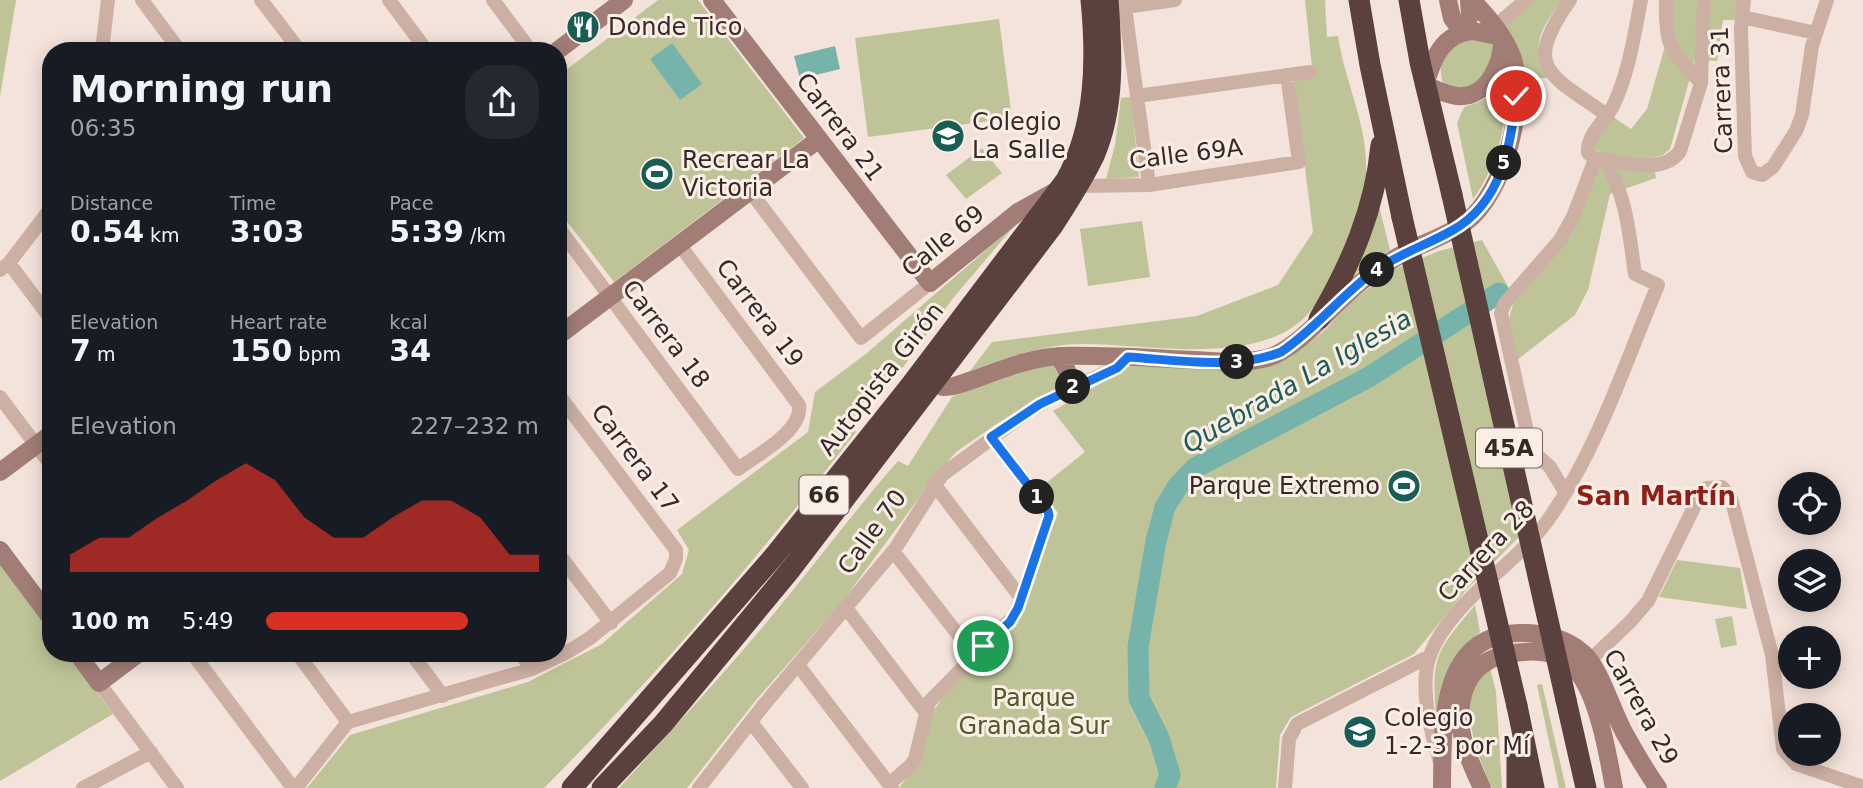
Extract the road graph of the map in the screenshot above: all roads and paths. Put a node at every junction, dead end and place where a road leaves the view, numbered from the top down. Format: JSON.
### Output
{"nodes":[{"id":1,"x":108,"y":0,"type":"edge"},
{"id":2,"x":142,"y":0,"type":"edge"},
{"id":3,"x":261,"y":0,"type":"edge"},
{"id":4,"x":389,"y":0,"type":"edge"},
{"id":5,"x":493,"y":0,"type":"edge"},
{"id":6,"x":712,"y":0,"type":"edge"},
{"id":7,"x":1091,"y":0,"type":"edge"},
{"id":8,"x":1175,"y":0,"type":"edge"},
{"id":9,"x":1359,"y":0,"type":"edge"},
{"id":10,"x":1409,"y":0,"type":"edge"},
{"id":11,"x":1448,"y":0,"type":"edge"},
{"id":12,"x":1470,"y":0,"type":"edge"},
{"id":13,"x":1526,"y":0,"type":"edge"},
{"id":14,"x":1570,"y":0,"type":"edge"},
{"id":15,"x":1641,"y":0,"type":"edge"},
{"id":16,"x":1666,"y":0,"type":"edge"},
{"id":17,"x":1704,"y":0,"type":"edge"},
{"id":18,"x":1744,"y":0,"type":"edge"},
{"id":19,"x":1827,"y":0,"type":"edge"},
{"id":20,"x":1119,"y":2,"type":"edge"},
{"id":21,"x":612,"y":3,"type":"edge"},
{"id":22,"x":1742,"y":17,"type":"junction"},
{"id":23,"x":1462,"y":32,"type":"junction"},
{"id":24,"x":1498,"y":32,"type":"junction"},
{"id":25,"x":1816,"y":33,"type":"junction"},
{"id":26,"x":103,"y":42,"type":"edge"},
{"id":27,"x":173,"y":42,"type":"edge"},
{"id":28,"x":293,"y":42,"type":"edge"},
{"id":29,"x":419,"y":42,"type":"edge"},
{"id":30,"x":524,"y":42,"type":"edge"},
{"id":31,"x":567,"y":42,"type":"edge"},
{"id":32,"x":1310,"y":72,"type":"dead end"},
{"id":33,"x":1287,"y":75,"type":"junction"},
{"id":34,"x":1702,"y":83,"type":"junction"},
{"id":35,"x":1425,"y":85,"type":"junction"},
{"id":36,"x":1137,"y":96,"type":"junction"},
{"id":37,"x":1608,"y":116,"type":"junction"},
{"id":38,"x":1382,"y":125,"type":"junction"},
{"id":39,"x":819,"y":139,"type":"junction"},
{"id":40,"x":1600,"y":159,"type":"junction"},
{"id":41,"x":1149,"y":185,"type":"junction"},
{"id":42,"x":1069,"y":188,"type":"junction"},
{"id":43,"x":750,"y":191,"type":"junction"},
{"id":44,"x":42,"y":219,"type":"edge"},
{"id":45,"x":567,"y":239,"type":"edge"},
{"id":46,"x":679,"y":244,"type":"junction"},
{"id":47,"x":5,"y":266,"type":"edge"},
{"id":48,"x":930,"y":283,"type":"junction"},
{"id":49,"x":610,"y":297,"type":"junction"},
{"id":50,"x":42,"y":309,"type":"edge"},
{"id":51,"x":1319,"y":320,"type":"junction"},
{"id":52,"x":567,"y":329,"type":"edge"},
{"id":53,"x":1058,"y":356,"type":"junction"},
{"id":54,"x":1128,"y":357,"type":"junction"},
{"id":55,"x":934,"y":383,"type":"junction"},
{"id":56,"x":1064,"y":391,"type":"junction"},
{"id":57,"x":0,"y":397,"type":"edge"},
{"id":58,"x":567,"y":406,"type":"edge"},
{"id":59,"x":991,"y":437,"type":"junction"},
{"id":60,"x":42,"y":441,"type":"edge"},
{"id":61,"x":36,"y":445,"type":"junction"},
{"id":62,"x":42,"y":453,"type":"edge"},
{"id":63,"x":738,"y":469,"type":"joint"},
{"id":64,"x":0,"y":472,"type":"edge"},
{"id":65,"x":934,"y":484,"type":"junction"},
{"id":66,"x":1565,"y":492,"type":"junction"},
{"id":67,"x":0,"y":550,"type":"edge"},
{"id":68,"x":893,"y":551,"type":"junction"},
{"id":69,"x":567,"y":565,"type":"edge"},
{"id":70,"x":1021,"y":598,"type":"junction"},
{"id":71,"x":42,"y":606,"type":"edge"},
{"id":72,"x":846,"y":608,"type":"junction"},
{"id":73,"x":611,"y":623,"type":"junction"},
{"id":74,"x":567,"y":652,"type":"edge"},
{"id":75,"x":974,"y":655,"type":"junction"},
{"id":76,"x":1430,"y":656,"type":"junction"},
{"id":77,"x":1590,"y":660,"type":"junction"},
{"id":78,"x":83,"y":662,"type":"edge"},
{"id":79,"x":127,"y":662,"type":"edge"},
{"id":80,"x":199,"y":662,"type":"edge"},
{"id":81,"x":304,"y":662,"type":"edge"},
{"id":82,"x":418,"y":662,"type":"edge"},
{"id":83,"x":527,"y":662,"type":"edge"},
{"id":84,"x":546,"y":662,"type":"edge"},
{"id":85,"x":798,"y":665,"type":"junction"},
{"id":86,"x":532,"y":668,"type":"junction"},
{"id":87,"x":99,"y":683,"type":"junction"},
{"id":88,"x":443,"y":696,"type":"junction"},
{"id":89,"x":1518,"y":710,"type":"junction"},
{"id":90,"x":926,"y":713,"type":"junction"},
{"id":91,"x":348,"y":722,"type":"junction"},
{"id":92,"x":751,"y":722,"type":"junction"},
{"id":93,"x":151,"y":752,"type":"junction"},
{"id":94,"x":1442,"y":769,"type":"junction"},
{"id":95,"x":1475,"y":771,"type":"junction"},
{"id":96,"x":705,"y":786,"type":"edge"},
{"id":97,"x":891,"y":786,"type":"edge"},
{"id":98,"x":1863,"y":787,"type":"edge"},
{"id":99,"x":83,"y":788,"type":"edge"},
{"id":100,"x":177,"y":788,"type":"edge"},
{"id":101,"x":295,"y":788,"type":"edge"},
{"id":102,"x":572,"y":788,"type":"edge"},
{"id":103,"x":601,"y":788,"type":"edge"},
{"id":104,"x":802,"y":788,"type":"edge"},
{"id":105,"x":1285,"y":788,"type":"edge"},
{"id":106,"x":1441,"y":788,"type":"edge"},
{"id":107,"x":1482,"y":788,"type":"edge"},
{"id":108,"x":1517,"y":788,"type":"edge"},
{"id":109,"x":1534,"y":788,"type":"edge"},
{"id":110,"x":1586,"y":788,"type":"edge"},
{"id":111,"x":1614,"y":788,"type":"edge"},
{"id":112,"x":1658,"y":788,"type":"edge"}],
"edges":[{"from":1,"to":26,"type":"street"},
{"from":2,"to":27,"type":"street"},
{"from":3,"to":28,"type":"street"},
{"from":4,"to":29,"type":"street"},
{"from":5,"to":30,"type":"street"},
{"from":6,"to":39,"type":"street","name":"Carrera 21"},
{"from":7,"to":42,"type":"highway","number":"66"},
{"from":8,"to":20,"type":"street"},
{"from":9,"to":38,"type":"highway","number":"45A"},
{"from":10,"to":35,"type":"highway","number":"45A"},
{"from":11,"to":23,"type":"street"},
{"from":12,"to":23,"type":"street"},
{"from":12,"to":24,"type":"street"},
{"from":13,"to":24,"type":"street"},
{"from":14,"to":37,"type":"street"},
{"from":15,"to":37,"type":"street"},
{"from":16,"to":34,"type":"street"},
{"from":17,"to":34,"type":"street"},
{"from":18,"to":22,"type":"street","name":"Carrera 31"},
{"from":19,"to":25,"type":"street"},
{"from":20,"to":36,"type":"street"},
{"from":20,"to":42,"type":"highway","number":"66"},
{"from":21,"to":31,"type":"street"},
{"from":22,"to":25,"type":"street"},
{"from":22,"to":25,"type":"street","name":"Carrera 31"},
{"from":23,"to":24,"type":"street"},
{"from":23,"to":35,"type":"street"},
{"from":24,"to":35,"type":"street"},
{"from":24,"to":51,"type":"street"},
{"from":32,"to":33,"type":"street"},
{"from":33,"to":36,"type":"street"},
{"from":33,"to":41,"type":"street","name":"Calle 69A"},
{"from":34,"to":40,"type":"street"},
{"from":35,"to":110,"type":"highway","number":"45A","bridge":true},
{"from":36,"to":41,"type":"street"},
{"from":37,"to":40,"type":"street"},
{"from":38,"to":51,"type":"highway"},
{"from":38,"to":89,"type":"highway","number":"45A","bridge":true},
{"from":39,"to":43,"type":"street"},
{"from":39,"to":48,"type":"street","name":"Carrera 21"},
{"from":40,"to":66,"type":"street","name":"Carrera 28"},
{"from":40,"to":66,"type":"street"},
{"from":41,"to":42,"type":"street","name":"Calle 69A"},
{"from":42,"to":48,"type":"street","name":"Calle 69"},
{"from":42,"to":55,"type":"highway","name":"Autopista Girón","number":"66"},
{"from":42,"to":102,"type":"highway","name":"Autopista Girón","number":"66"},
{"from":43,"to":46,"type":"street"},
{"from":43,"to":48,"type":"street","name":"Calle 69"},
{"from":44,"to":47,"type":"street"},
{"from":45,"to":49,"type":"street","name":"Carrera 18"},
{"from":46,"to":49,"type":"street"},
{"from":46,"to":63,"type":"street","name":"Carrera 19"},
{"from":47,"to":50,"type":"street"},
{"from":49,"to":52,"type":"street"},
{"from":49,"to":63,"type":"street","name":"Carrera 18"},
{"from":51,"to":54,"type":"street"},
{"from":53,"to":54,"type":"street"},
{"from":53,"to":55,"type":"street"},
{"from":53,"to":56,"type":"street"},
{"from":54,"to":56,"type":"street","name":"Calle 70"},
{"from":55,"to":103,"type":"highway","name":"Autopista Girón","number":"66"},
{"from":56,"to":59,"type":"street","name":"Calle 70"},
{"from":57,"to":61,"type":"street"},
{"from":58,"to":73,"type":"street","name":"Carrera 17"},
{"from":59,"to":65,"type":"street","name":"Calle 70"},
{"from":59,"to":70,"type":"street"},
{"from":60,"to":61,"type":"street"},
{"from":61,"to":62,"type":"street"},
{"from":61,"to":64,"type":"street"},
{"from":65,"to":68,"type":"street","name":"Calle 70"},
{"from":65,"to":70,"type":"street"},
{"from":66,"to":76,"type":"street","name":"Carrera 28"},
{"from":67,"to":71,"type":"street"},
{"from":68,"to":72,"type":"street","name":"Calle 70"},
{"from":68,"to":75,"type":"street"},
{"from":69,"to":73,"type":"street"},
{"from":70,"to":75,"type":"street"},
{"from":72,"to":85,"type":"street","name":"Calle 70"},
{"from":72,"to":90,"type":"street"},
{"from":73,"to":74,"type":"street"},
{"from":75,"to":90,"type":"street"},
{"from":76,"to":94,"type":"street"},
{"from":76,"to":105,"type":"street"},
{"from":77,"to":94,"type":"street","name":"Carrera 29"},
{"from":77,"to":98,"type":"street"},
{"from":77,"to":112,"type":"street","name":"Carrera 29"},
{"from":78,"to":87,"type":"street"},
{"from":79,"to":87,"type":"street"},
{"from":80,"to":101,"type":"street"},
{"from":81,"to":91,"type":"street"},
{"from":82,"to":88,"type":"street"},
{"from":83,"to":86,"type":"street"},
{"from":84,"to":86,"type":"street"},
{"from":85,"to":92,"type":"street","name":"Calle 70"},
{"from":85,"to":97,"type":"street"},
{"from":86,"to":88,"type":"street"},
{"from":87,"to":93,"type":"street"},
{"from":88,"to":91,"type":"street"},
{"from":89,"to":108,"type":"highway"},
{"from":89,"to":109,"type":"highway","number":"45A"},
{"from":90,"to":97,"type":"street"},
{"from":91,"to":101,"type":"street"},
{"from":92,"to":96,"type":"street","name":"Calle 70"},
{"from":92,"to":104,"type":"street"},
{"from":93,"to":99,"type":"street"},
{"from":93,"to":100,"type":"street"},
{"from":94,"to":95,"type":"street"},
{"from":94,"to":106,"type":"street"},
{"from":95,"to":107,"type":"street"},
{"from":95,"to":111,"type":"street","name":"Carrera 29"}]}
